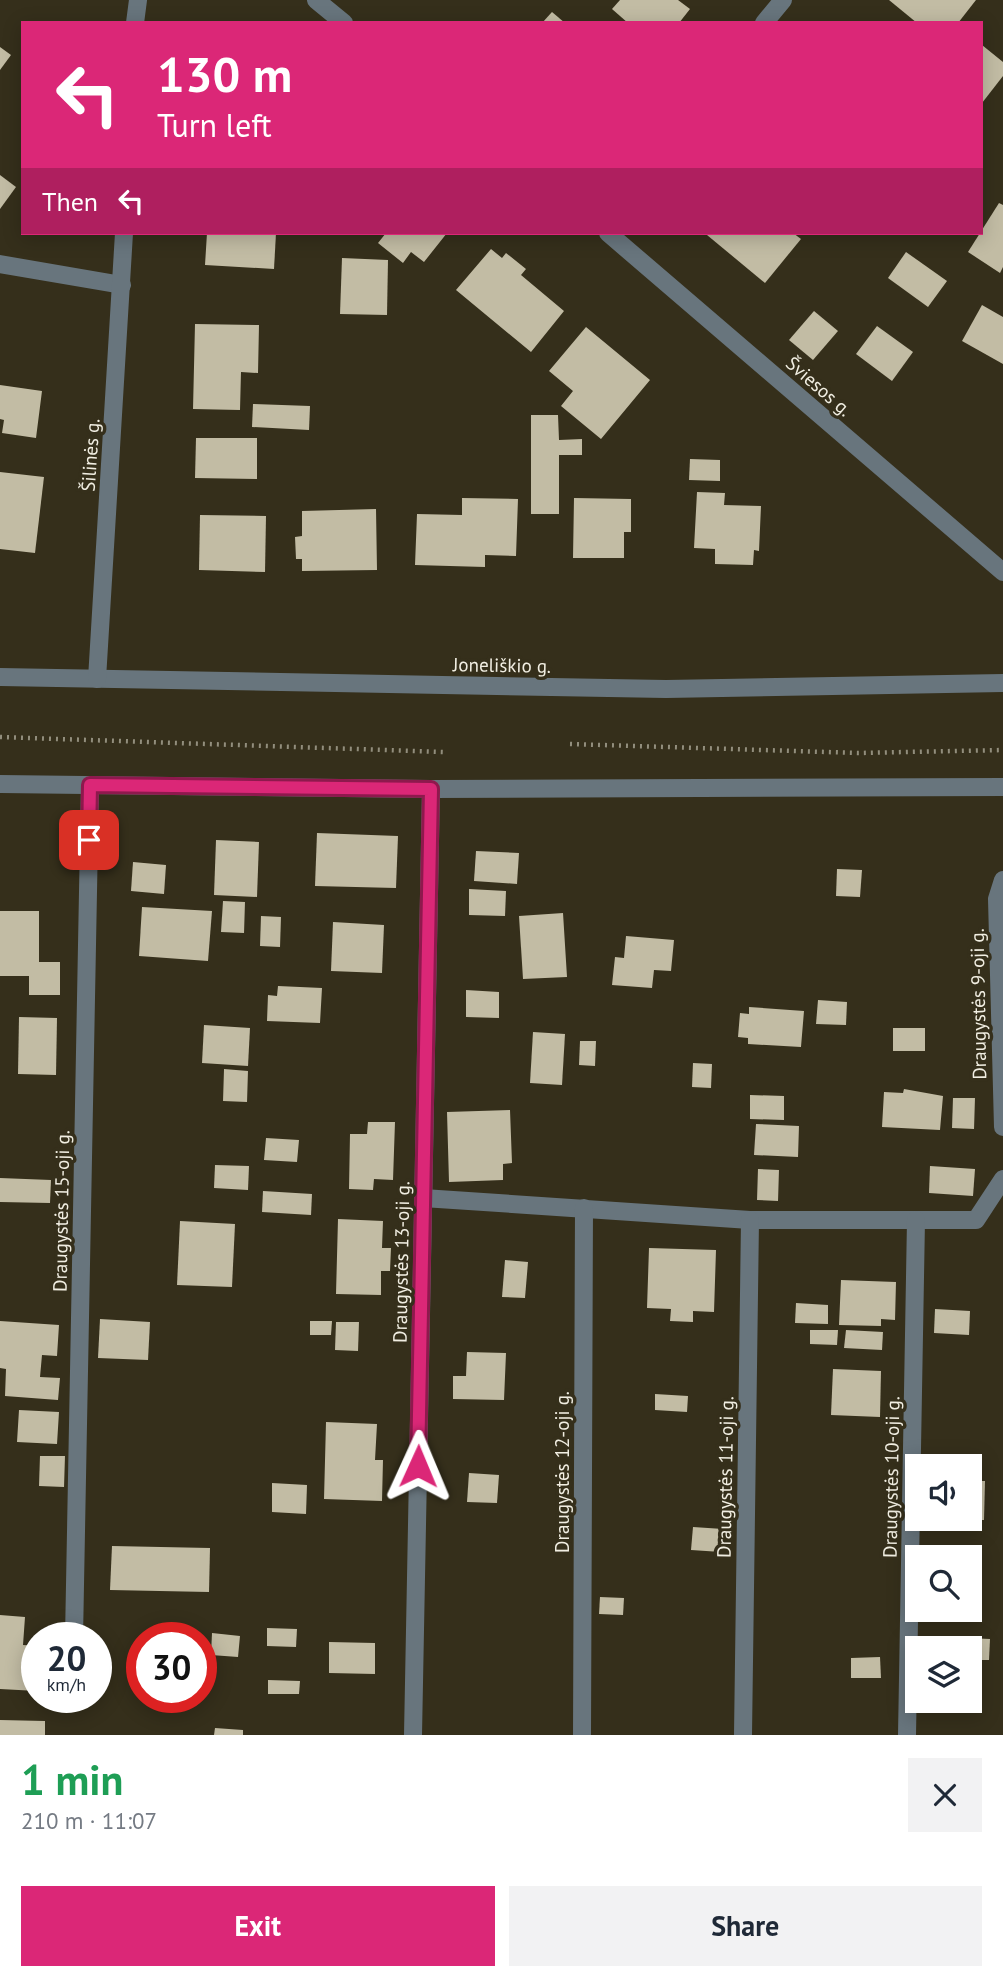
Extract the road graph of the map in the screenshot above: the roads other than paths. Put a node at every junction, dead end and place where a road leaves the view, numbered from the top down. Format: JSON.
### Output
{"nodes":[{"id":1,"x":138,"y":0,"type":"edge"},
{"id":2,"x":316,"y":0,"type":"edge"},
{"id":3,"x":783,"y":0,"type":"edge"},
{"id":4,"x":135,"y":21,"type":"edge"},
{"id":5,"x":342,"y":21,"type":"edge"},
{"id":6,"x":766,"y":21,"type":"edge"},
{"id":7,"x":124,"y":235,"type":"edge"},
{"id":8,"x":610,"y":235,"type":"edge"},
{"id":9,"x":0,"y":264,"type":"edge"},
{"id":10,"x":122,"y":285,"type":"junction"},
{"id":11,"x":1003,"y":572,"type":"edge"},
{"id":12,"x":0,"y":677,"type":"edge"},
{"id":13,"x":97,"y":679,"type":"junction"},
{"id":14,"x":1003,"y":683,"type":"edge"},
{"id":15,"x":0,"y":784,"type":"edge"},
{"id":16,"x":90,"y":785,"type":"junction"},
{"id":17,"x":1003,"y":787,"type":"edge"},
{"id":18,"x":431,"y":789,"type":"junction"},
{"id":19,"x":1003,"y":880,"type":"edge"},
{"id":20,"x":1003,"y":1127,"type":"edge"},
{"id":21,"x":1003,"y":1179,"type":"edge"},
{"id":22,"x":423,"y":1198,"type":"junction"},
{"id":23,"x":584,"y":1209,"type":"junction"},
{"id":24,"x":750,"y":1220,"type":"junction"},
{"id":25,"x":916,"y":1220,"type":"junction"},
{"id":26,"x":74,"y":1622,"type":"edge"},
{"id":27,"x":413,"y":1735,"type":"edge"},
{"id":28,"x":582,"y":1735,"type":"edge"},
{"id":29,"x":743,"y":1735,"type":"edge"},
{"id":30,"x":907,"y":1735,"type":"edge"}],
"edges":[{"from":1,"to":4,"type":"street"},
{"from":2,"to":5,"type":"street"},
{"from":3,"to":6,"type":"street"},
{"from":7,"to":10,"type":"street","name":"Šilinės g."},
{"from":8,"to":11,"type":"street","name":"Šviesos g."},
{"from":9,"to":10,"type":"street"},
{"from":10,"to":13,"type":"street","name":"Šilinės g."},
{"from":12,"to":13,"type":"street","name":"Joneliškio g."},
{"from":13,"to":14,"type":"street","name":"Joneliškio g."},
{"from":15,"to":16,"type":"street"},
{"from":16,"to":18,"type":"street"},
{"from":16,"to":26,"type":"street","name":"Draugystės 15-oji g."},
{"from":17,"to":18,"type":"street"},
{"from":18,"to":22,"type":"street","name":"Draugystės 13-oji g."},
{"from":19,"to":20,"type":"street","name":"Draugystės 9-oji g."},
{"from":21,"to":25,"type":"street"},
{"from":22,"to":23,"type":"street"},
{"from":22,"to":27,"type":"street","name":"Draugystės 13-oji g."},
{"from":23,"to":24,"type":"street"},
{"from":23,"to":28,"type":"street","name":"Draugystės 12-oji g."},
{"from":24,"to":25,"type":"street"},
{"from":24,"to":29,"type":"street","name":"Draugystės 11-oji g."},
{"from":25,"to":30,"type":"street","name":"Draugystės 10-oji g."}]}
